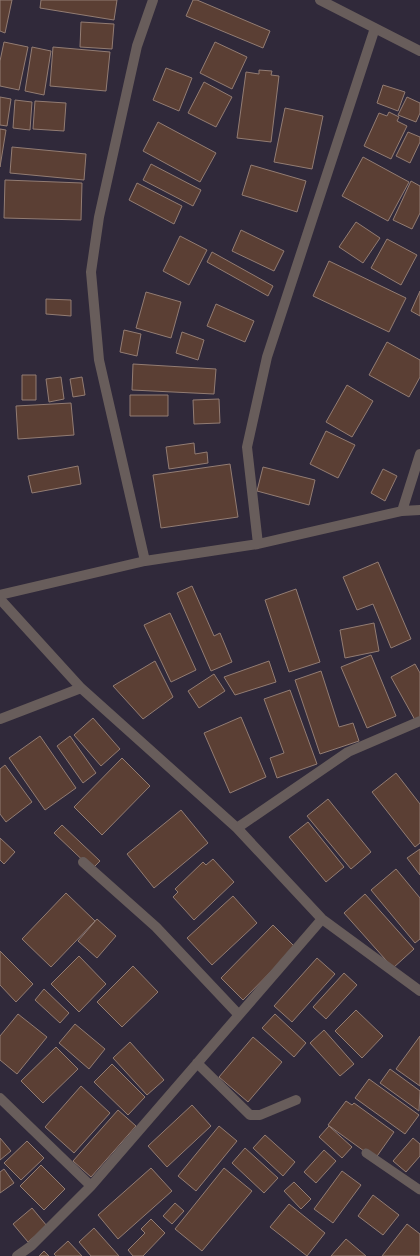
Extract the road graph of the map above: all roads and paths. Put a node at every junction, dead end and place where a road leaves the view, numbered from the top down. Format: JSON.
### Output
{"nodes":[{"id":1,"x":153,"y":0,"type":"edge"},
{"id":2,"x":320,"y":0,"type":"edge"},
{"id":3,"x":375,"y":28,"type":"junction"},
{"id":4,"x":420,"y":51,"type":"edge"},
{"id":5,"x":420,"y":454,"type":"edge"},
{"id":6,"x":420,"y":510,"type":"edge"},
{"id":7,"x":402,"y":511,"type":"junction"},
{"id":8,"x":258,"y":544,"type":"junction"},
{"id":9,"x":145,"y":561,"type":"junction"},
{"id":10,"x":0,"y":595,"type":"edge"},
{"id":11,"x":0,"y":599,"type":"edge"},
{"id":12,"x":80,"y":688,"type":"junction"},
{"id":13,"x":0,"y":719,"type":"edge"},
{"id":14,"x":420,"y":721,"type":"edge"},
{"id":15,"x":237,"y":828,"type":"junction"},
{"id":16,"x":83,"y":862,"type":"dead end"},
{"id":17,"x":322,"y":919,"type":"junction"},
{"id":18,"x":418,"y":986,"type":"edge"},
{"id":19,"x":238,"y":1014,"type":"junction"},
{"id":20,"x":197,"y":1063,"type":"junction"},
{"id":21,"x":0,"y":1098,"type":"edge"},
{"id":22,"x":296,"y":1100,"type":"dead end"},
{"id":23,"x":366,"y":1153,"type":"dead end"},
{"id":24,"x":91,"y":1186,"type":"junction"},
{"id":25,"x":420,"y":1190,"type":"edge"},
{"id":26,"x":18,"y":1256,"type":"edge"}],
"edges":[{"from":1,"to":9,"type":"street"},
{"from":2,"to":3,"type":"street"},
{"from":3,"to":4,"type":"street"},
{"from":3,"to":8,"type":"street"},
{"from":5,"to":7,"type":"street"},
{"from":6,"to":7,"type":"street"},
{"from":7,"to":8,"type":"street"},
{"from":8,"to":9,"type":"street"},
{"from":9,"to":10,"type":"street"},
{"from":11,"to":12,"type":"street"},
{"from":12,"to":13,"type":"street"},
{"from":12,"to":15,"type":"street"},
{"from":14,"to":15,"type":"street"},
{"from":15,"to":17,"type":"street"},
{"from":16,"to":19,"type":"street"},
{"from":17,"to":18,"type":"street"},
{"from":17,"to":19,"type":"street"},
{"from":19,"to":20,"type":"street"},
{"from":20,"to":22,"type":"street"},
{"from":20,"to":24,"type":"street"},
{"from":21,"to":24,"type":"street"},
{"from":23,"to":25,"type":"lane"},
{"from":24,"to":26,"type":"street"}]}
